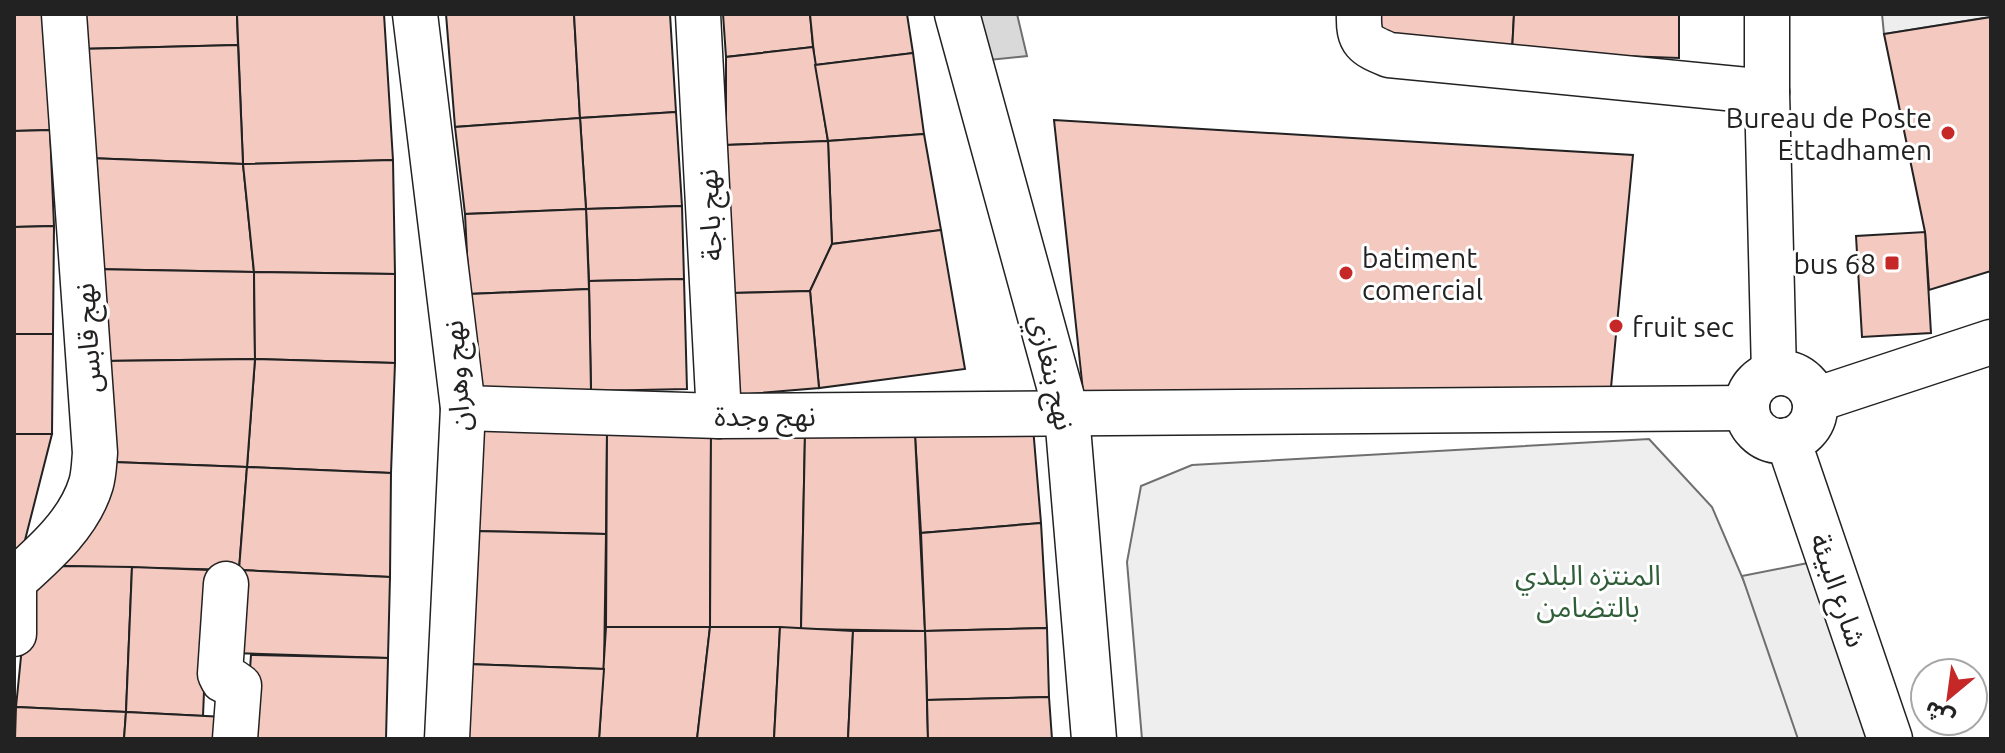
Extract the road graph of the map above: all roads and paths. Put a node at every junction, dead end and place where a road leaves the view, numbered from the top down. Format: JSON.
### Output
{"nodes":[{"id":1,"x":64,"y":14,"type":"edge"},
{"id":2,"x":415,"y":14,"type":"edge"},
{"id":3,"x":698,"y":14,"type":"edge"},
{"id":4,"x":957,"y":14,"type":"edge"},
{"id":5,"x":1359,"y":14,"type":"edge"},
{"id":6,"x":1767,"y":14,"type":"edge"},
{"id":7,"x":1767,"y":92,"type":"junction"},
{"id":8,"x":1991,"y":342,"type":"edge"},
{"id":9,"x":1774,"y":373,"type":"junction"},
{"id":10,"x":1815,"y":400,"type":"junction"},
{"id":11,"x":463,"y":408,"type":"junction"},
{"id":12,"x":1747,"y":408,"type":"junction"},
{"id":13,"x":1067,"y":415,"type":"junction"},
{"id":14,"x":719,"y":416,"type":"junction"},
{"id":15,"x":1788,"y":440,"type":"junction"},
{"id":16,"x":14,"y":581,"type":"edge"},
{"id":17,"x":226,"y":584,"type":"dead end"},
{"id":18,"x":14,"y":634,"type":"edge"},
{"id":19,"x":235,"y":739,"type":"edge"},
{"id":20,"x":447,"y":739,"type":"edge"},
{"id":21,"x":1094,"y":739,"type":"edge"},
{"id":22,"x":1890,"y":739,"type":"edge"}],
"edges":[{"from":1,"to":16,"type":"street","name":"نهج قابس"},
{"from":2,"to":11,"type":"street","name":"نهج وهران"},
{"from":3,"to":14,"type":"street","name":"نهج باجة"},
{"from":4,"to":13,"type":"street","name":"نهج بنغازي"},
{"from":5,"to":7,"type":"street"},
{"from":6,"to":7,"type":"street"},
{"from":7,"to":9,"type":"street"},
{"from":8,"to":10,"type":"street"},
{"from":9,"to":10,"type":"street"},
{"from":9,"to":12,"type":"street"},
{"from":10,"to":15,"type":"street"},
{"from":11,"to":14,"type":"street","name":"نهج وجدة"},
{"from":11,"to":20,"type":"street","name":"نهج وهران"},
{"from":12,"to":13,"type":"street","name":"نهج وجدة"},
{"from":12,"to":15,"type":"street"},
{"from":13,"to":14,"type":"street","name":"نهج وجدة"},
{"from":13,"to":21,"type":"street","name":"نهج بنغازي"},
{"from":15,"to":22,"type":"street","name":"شارع البيئة"},
{"from":16,"to":18,"type":"street","name":"نهج قابس"},
{"from":17,"to":19,"type":"street"}]}
